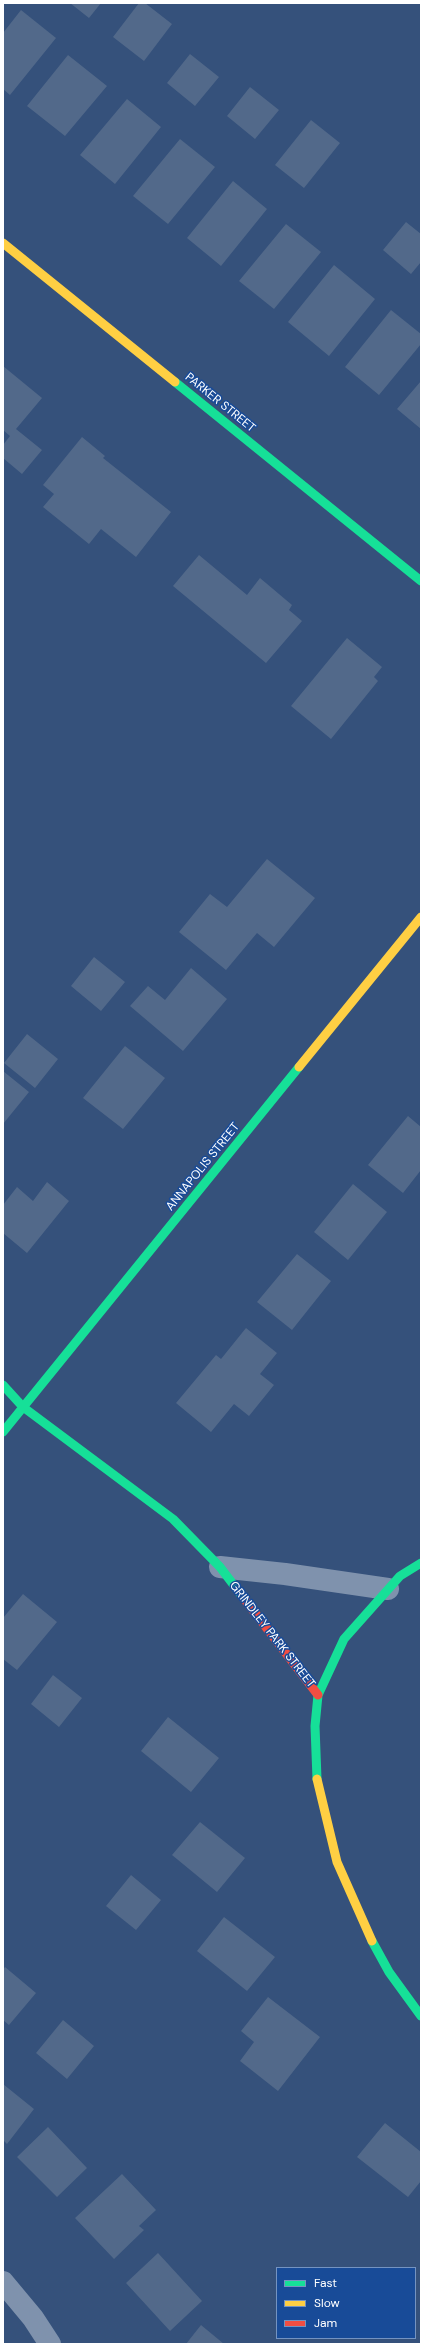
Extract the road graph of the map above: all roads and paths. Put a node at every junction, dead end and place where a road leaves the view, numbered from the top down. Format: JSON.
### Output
{"nodes":[{"id":1,"x":3,"y":243,"type":"edge"},
{"id":2,"x":421,"y":581,"type":"edge"},
{"id":3,"x":421,"y":917,"type":"edge"},
{"id":4,"x":3,"y":1385,"type":"edge"},
{"id":5,"x":23,"y":1407,"type":"junction"},
{"id":6,"x":3,"y":1432,"type":"edge"},
{"id":7,"x":421,"y":1563,"type":"edge"},
{"id":8,"x":220,"y":1567,"type":"junction"},
{"id":9,"x":388,"y":1589,"type":"junction"},
{"id":10,"x":318,"y":1695,"type":"junction"},
{"id":11,"x":421,"y":2016,"type":"edge"},
{"id":12,"x":3,"y":2282,"type":"edge"},
{"id":13,"x":50,"y":2344,"type":"edge"}],
"edges":[{"from":1,"to":2,"type":"street","name":"PARKER STREET"},
{"from":3,"to":5,"type":"street","name":"ANNAPOLIS STREET"},
{"from":4,"to":5,"type":"street","name":"GRINDLEY PARK STREET"},
{"from":5,"to":6,"type":"street","name":"ANNAPOLIS STREET"},
{"from":5,"to":8,"type":"street","name":"GRINDLEY PARK STREET"},
{"from":7,"to":9,"type":"street"},
{"from":8,"to":9,"type":"street","name":"GRINDLEY PARK STREET"},
{"from":8,"to":10,"type":"street","name":"GRINDLEY PARK STREET"},
{"from":9,"to":10,"type":"street"},
{"from":10,"to":11,"type":"street","name":"GRINDLEY PARK STREET"},
{"from":12,"to":13,"type":"street"}]}
